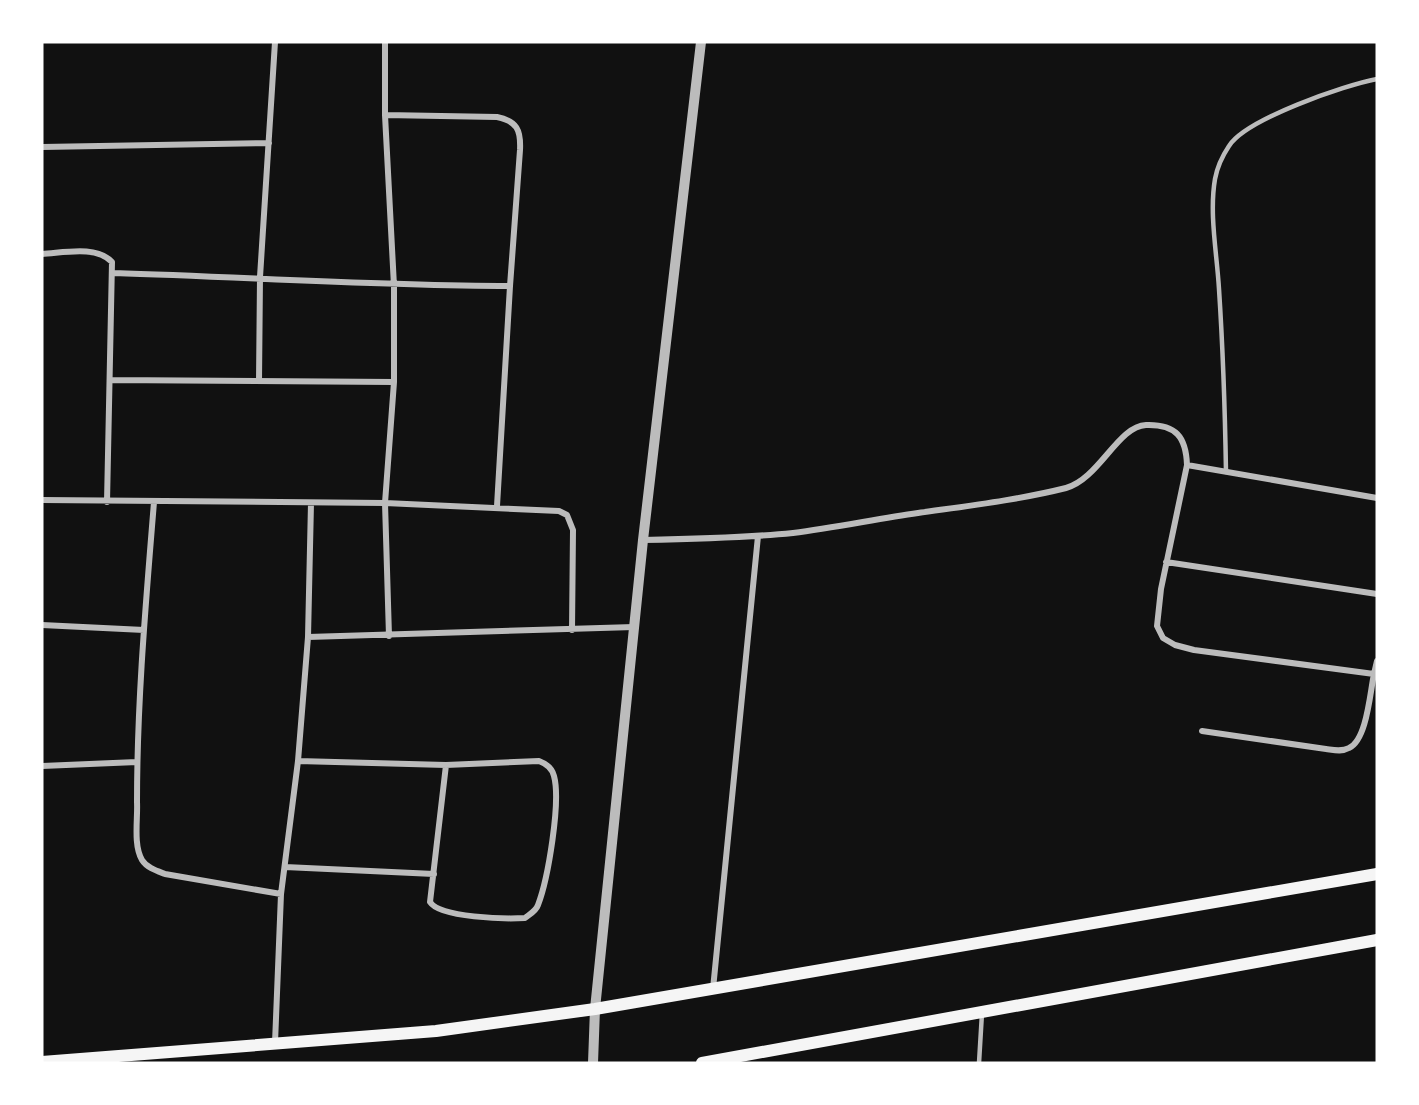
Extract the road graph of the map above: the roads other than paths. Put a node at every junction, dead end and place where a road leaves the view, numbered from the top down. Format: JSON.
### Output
{"nodes":[{"id":1,"x":275,"y":42,"type":"edge"},
{"id":2,"x":385,"y":42,"type":"edge"},
{"id":3,"x":701,"y":42,"type":"edge"},
{"id":4,"x":1377,"y":79,"type":"edge"},
{"id":5,"x":385,"y":115,"type":"junction"},
{"id":6,"x":269,"y":143,"type":"junction"},
{"id":7,"x":42,"y":147,"type":"edge"},
{"id":8,"x":42,"y":254,"type":"edge"},
{"id":9,"x":114,"y":273,"type":"junction"},
{"id":10,"x":260,"y":277,"type":"junction"},
{"id":11,"x":394,"y":286,"type":"junction"},
{"id":12,"x":510,"y":286,"type":"junction"},
{"id":13,"x":110,"y":380,"type":"junction"},
{"id":14,"x":259,"y":381,"type":"junction"},
{"id":15,"x":394,"y":382,"type":"junction"},
{"id":16,"x":1187,"y":465,"type":"junction"},
{"id":17,"x":1226,"y":472,"type":"junction"},
{"id":18,"x":1377,"y":498,"type":"edge"},
{"id":19,"x":42,"y":500,"type":"edge"},
{"id":20,"x":106,"y":502,"type":"junction"},
{"id":21,"x":154,"y":502,"type":"junction"},
{"id":22,"x":310,"y":503,"type":"junction"},
{"id":23,"x":385,"y":503,"type":"junction"},
{"id":24,"x":497,"y":506,"type":"junction"},
{"id":25,"x":758,"y":536,"type":"junction"},
{"id":26,"x":643,"y":540,"type":"junction"},
{"id":27,"x":1166,"y":562,"type":"junction"},
{"id":28,"x":1377,"y":594,"type":"edge"},
{"id":29,"x":42,"y":625,"type":"edge"},
{"id":30,"x":635,"y":627,"type":"junction"},
{"id":31,"x":144,"y":630,"type":"junction"},
{"id":32,"x":572,"y":630,"type":"junction"},
{"id":33,"x":389,"y":636,"type":"junction"},
{"id":34,"x":308,"y":638,"type":"junction"},
{"id":35,"x":1377,"y":661,"type":"edge"},
{"id":36,"x":1375,"y":674,"type":"edge"},
{"id":37,"x":1202,"y":731,"type":"dead end"},
{"id":38,"x":298,"y":761,"type":"junction"},
{"id":39,"x":137,"y":762,"type":"junction"},
{"id":40,"x":446,"y":765,"type":"junction"},
{"id":41,"x":42,"y":766,"type":"edge"},
{"id":42,"x":285,"y":867,"type":"junction"},
{"id":43,"x":434,"y":874,"type":"junction"},
{"id":44,"x":1377,"y":874,"type":"edge"},
{"id":45,"x":281,"y":894,"type":"junction"},
{"id":46,"x":1377,"y":940,"type":"edge"},
{"id":47,"x":713,"y":989,"type":"junction"},
{"id":48,"x":595,"y":1009,"type":"junction"},
{"id":49,"x":982,"y":1010,"type":"junction"},
{"id":50,"x":275,"y":1043,"type":"junction"},
{"id":51,"x":42,"y":1062,"type":"edge"},
{"id":52,"x":593,"y":1063,"type":"edge"},
{"id":53,"x":702,"y":1063,"type":"edge"},
{"id":54,"x":979,"y":1063,"type":"edge"}],
"edges":[{"from":1,"to":6,"type":"street"},
{"from":2,"to":5,"type":"street"},
{"from":3,"to":26,"type":"street"},
{"from":4,"to":17,"type":"lane"},
{"from":5,"to":11,"type":"street"},
{"from":5,"to":12,"type":"street"},
{"from":6,"to":7,"type":"street"},
{"from":6,"to":10,"type":"street"},
{"from":8,"to":9,"type":"street"},
{"from":9,"to":10,"type":"street"},
{"from":9,"to":13,"type":"street"},
{"from":10,"to":11,"type":"street"},
{"from":10,"to":14,"type":"street"},
{"from":11,"to":12,"type":"street"},
{"from":11,"to":15,"type":"street"},
{"from":12,"to":24,"type":"street"},
{"from":13,"to":14,"type":"street"},
{"from":13,"to":20,"type":"street"},
{"from":14,"to":15,"type":"street"},
{"from":15,"to":23,"type":"street"},
{"from":16,"to":17,"type":"street"},
{"from":16,"to":25,"type":"street"},
{"from":16,"to":27,"type":"street"},
{"from":17,"to":18,"type":"street"},
{"from":19,"to":20,"type":"street"},
{"from":20,"to":21,"type":"street"},
{"from":21,"to":22,"type":"street"},
{"from":21,"to":31,"type":"street"},
{"from":22,"to":23,"type":"street"},
{"from":22,"to":34,"type":"street"},
{"from":23,"to":24,"type":"street"},
{"from":23,"to":33,"type":"street"},
{"from":24,"to":32,"type":"street"},
{"from":25,"to":26,"type":"street"},
{"from":25,"to":47,"type":"street"},
{"from":26,"to":30,"type":"street"},
{"from":27,"to":28,"type":"street"},
{"from":27,"to":36,"type":"street"},
{"from":29,"to":31,"type":"street"},
{"from":30,"to":32,"type":"street"},
{"from":30,"to":48,"type":"street"},
{"from":31,"to":39,"type":"street"},
{"from":32,"to":33,"type":"street"},
{"from":33,"to":34,"type":"street"},
{"from":34,"to":38,"type":"street"},
{"from":35,"to":36,"type":"street"},
{"from":36,"to":37,"type":"street"},
{"from":38,"to":40,"type":"street"},
{"from":38,"to":42,"type":"street"},
{"from":39,"to":41,"type":"street"},
{"from":39,"to":45,"type":"street"},
{"from":40,"to":43,"type":"street"},
{"from":40,"to":43,"type":"street"},
{"from":42,"to":43,"type":"street"},
{"from":42,"to":45,"type":"street"},
{"from":44,"to":47,"type":"main road"},
{"from":45,"to":50,"type":"street"},
{"from":46,"to":49,"type":"main road"},
{"from":47,"to":48,"type":"main road"},
{"from":48,"to":50,"type":"main road"},
{"from":48,"to":52,"type":"street"},
{"from":49,"to":53,"type":"main road"},
{"from":49,"to":54,"type":"lane"},
{"from":50,"to":51,"type":"main road"}]}
